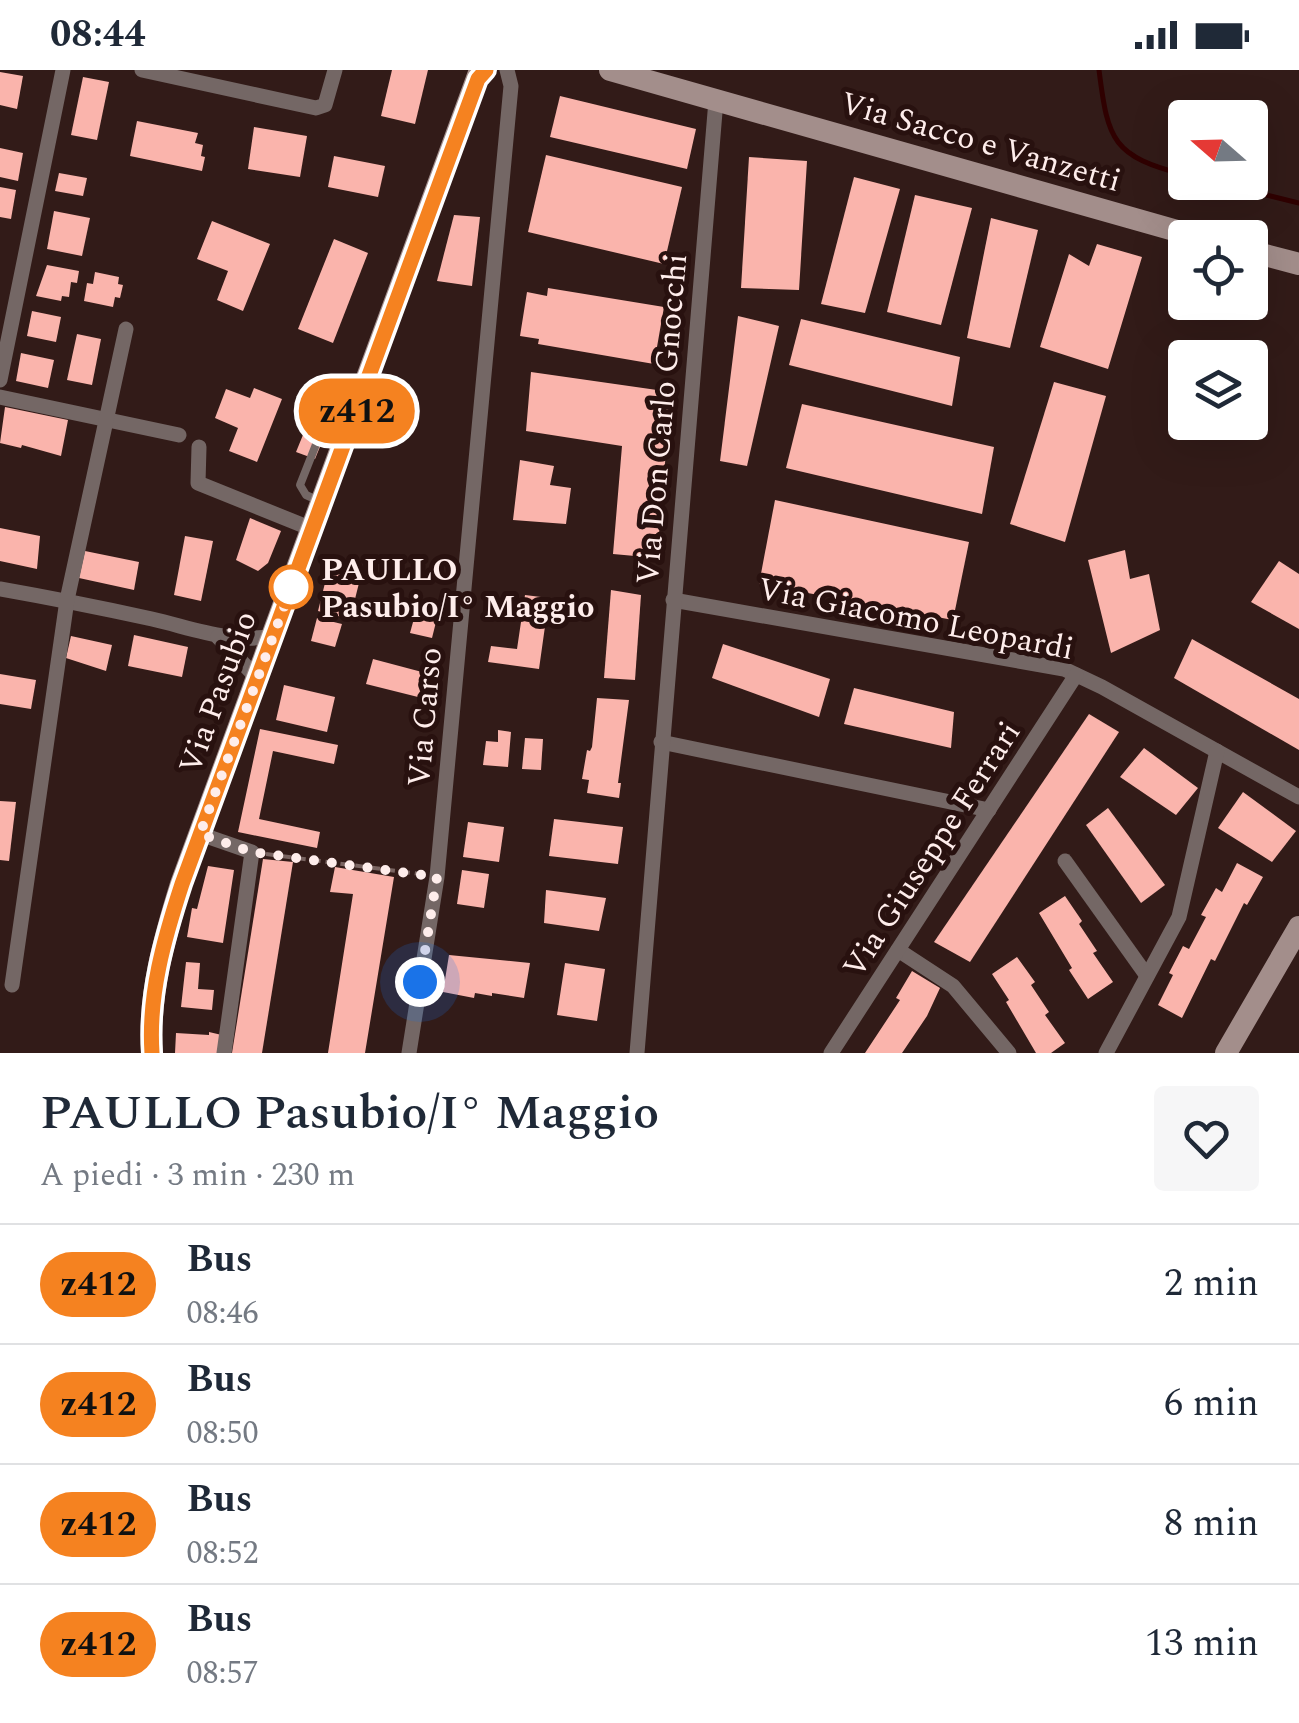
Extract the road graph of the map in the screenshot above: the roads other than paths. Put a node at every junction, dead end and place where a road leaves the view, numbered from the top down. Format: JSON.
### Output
{"nodes":[{"id":1,"x":63,"y":70,"type":"edge"},
{"id":2,"x":142,"y":70,"type":"edge"},
{"id":3,"x":336,"y":70,"type":"edge"},
{"id":4,"x":518,"y":70,"type":"edge"},
{"id":5,"x":620,"y":71,"type":"edge"},
{"id":6,"x":481,"y":73,"type":"edge"},
{"id":7,"x":509,"y":78,"type":"edge"},
{"id":8,"x":716,"y":100,"type":"junction"},
{"id":9,"x":1168,"y":228,"type":"edge"},
{"id":10,"x":1268,"y":256,"type":"edge"},
{"id":11,"x":1299,"y":264,"type":"edge"},
{"id":12,"x":126,"y":329,"type":"dead end"},
{"id":13,"x":0,"y":372,"type":"edge"},
{"id":14,"x":0,"y":397,"type":"edge"},
{"id":15,"x":106,"y":419,"type":"junction"},
{"id":16,"x":179,"y":435,"type":"dead end"},
{"id":17,"x":199,"y":447,"type":"dead end"},
{"id":18,"x":312,"y":529,"type":"junction"},
{"id":19,"x":0,"y":589,"type":"edge"},
{"id":20,"x":67,"y":600,"type":"junction"},
{"id":21,"x":674,"y":600,"type":"junction"},
{"id":22,"x":218,"y":636,"type":"junction"},
{"id":23,"x":272,"y":636,"type":"junction"},
{"id":24,"x":1076,"y":675,"type":"junction"},
{"id":25,"x":256,"y":678,"type":"junction"},
{"id":26,"x":661,"y":742,"type":"junction"},
{"id":27,"x":1217,"y":751,"type":"junction"},
{"id":28,"x":1299,"y":797,"type":"edge"},
{"id":29,"x":989,"y":810,"type":"junction"},
{"id":30,"x":200,"y":834,"type":"junction"},
{"id":31,"x":1065,"y":861,"type":"dead end"},
{"id":32,"x":1299,"y":927,"type":"edge"},
{"id":33,"x":898,"y":950,"type":"junction"},
{"id":34,"x":1147,"y":976,"type":"junction"},
{"id":35,"x":12,"y":986,"type":"dead end"},
{"id":36,"x":152,"y":1053,"type":"edge"},
{"id":37,"x":224,"y":1053,"type":"edge"},
{"id":38,"x":409,"y":1053,"type":"edge"},
{"id":39,"x":637,"y":1053,"type":"edge"},
{"id":40,"x":831,"y":1053,"type":"edge"},
{"id":41,"x":1009,"y":1053,"type":"edge"},
{"id":42,"x":1106,"y":1053,"type":"edge"},
{"id":43,"x":1226,"y":1053,"type":"edge"}],
"edges":[{"from":1,"to":13,"type":"street"},
{"from":2,"to":3,"type":"street"},
{"from":4,"to":7,"type":"street","name":"Via Carso"},
{"from":5,"to":8,"type":"street","name":"Via Sacco e Vanzetti"},
{"from":6,"to":18,"type":"street","name":"Via Pasubio"},
{"from":7,"to":38,"type":"street","name":"Via Carso"},
{"from":8,"to":9,"type":"street","name":"Via Sacco e Vanzetti"},
{"from":8,"to":21,"type":"street","name":"Via Don Carlo Gnocchi"},
{"from":10,"to":11,"type":"street"},
{"from":12,"to":15,"type":"street"},
{"from":14,"to":15,"type":"street"},
{"from":15,"to":16,"type":"street"},
{"from":15,"to":20,"type":"street"},
{"from":17,"to":18,"type":"street"},
{"from":18,"to":23,"type":"street","name":"Via Pasubio"},
{"from":19,"to":20,"type":"street"},
{"from":20,"to":22,"type":"street"},
{"from":20,"to":35,"type":"street"},
{"from":21,"to":24,"type":"street","name":"Via Giacomo Leopardi"},
{"from":21,"to":26,"type":"street","name":"Via Don Carlo Gnocchi"},
{"from":22,"to":23,"type":"street"},
{"from":22,"to":25,"type":"street"},
{"from":23,"to":25,"type":"street","name":"Via Pasubio"},
{"from":24,"to":27,"type":"street","name":"Via Giacomo Leopardi"},
{"from":24,"to":29,"type":"street","name":"Via Giuseppe Ferrari"},
{"from":25,"to":30,"type":"street","name":"Via Pasubio"},
{"from":26,"to":29,"type":"street"},
{"from":26,"to":39,"type":"street","name":"Via Don Carlo Gnocchi"},
{"from":27,"to":28,"type":"street","name":"Via Giacomo Leopardi"},
{"from":27,"to":34,"type":"street"},
{"from":29,"to":33,"type":"street","name":"Via Giuseppe Ferrari"},
{"from":30,"to":36,"type":"street","name":"Via Pasubio"},
{"from":30,"to":37,"type":"street"},
{"from":31,"to":34,"type":"street"},
{"from":32,"to":43,"type":"street"},
{"from":33,"to":40,"type":"street","name":"Via Giuseppe Ferrari"},
{"from":33,"to":41,"type":"street"},
{"from":34,"to":42,"type":"street"}]}
